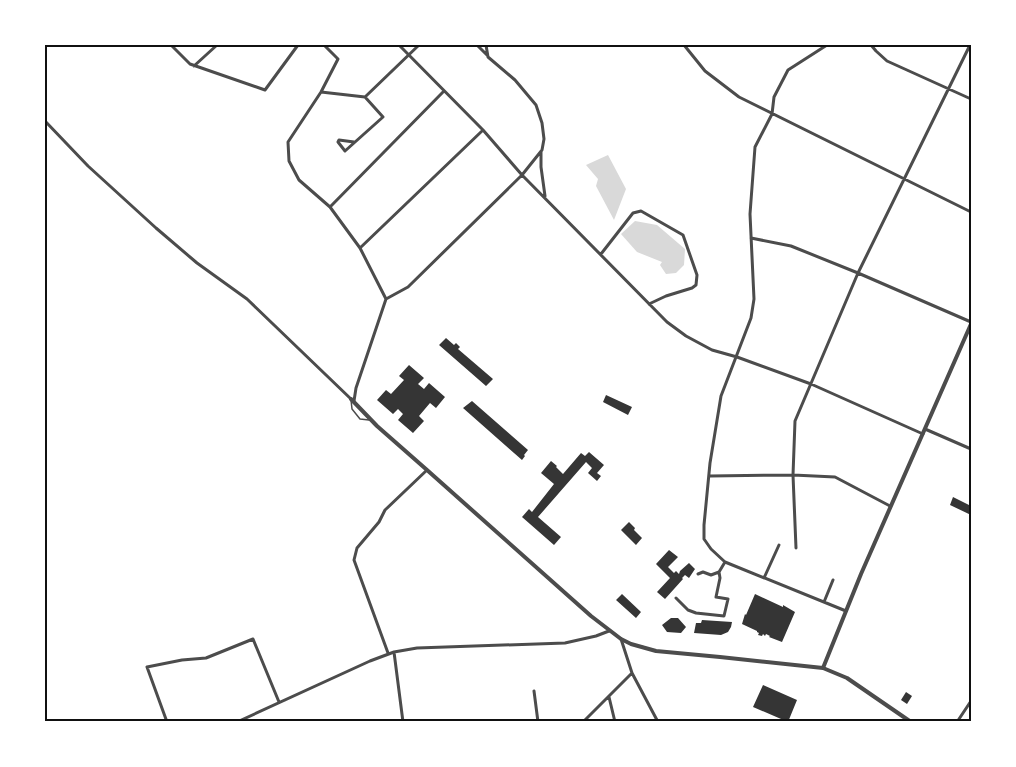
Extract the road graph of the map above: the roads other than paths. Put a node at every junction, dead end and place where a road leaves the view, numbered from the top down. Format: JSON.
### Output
{"nodes":[{"id":1,"x":171,"y":45,"type":"edge"},
{"id":2,"x":217,"y":45,"type":"edge"},
{"id":3,"x":298,"y":45,"type":"edge"},
{"id":4,"x":324,"y":45,"type":"edge"},
{"id":5,"x":399,"y":45,"type":"edge"},
{"id":6,"x":419,"y":45,"type":"edge"},
{"id":7,"x":477,"y":45,"type":"edge"},
{"id":8,"x":486,"y":45,"type":"edge"},
{"id":9,"x":684,"y":45,"type":"edge"},
{"id":10,"x":827,"y":45,"type":"edge"},
{"id":11,"x":872,"y":45,"type":"edge"},
{"id":12,"x":970,"y":45,"type":"edge"},
{"id":13,"x":410,"y":55,"type":"junction"},
{"id":14,"x":488,"y":57,"type":"junction"},
{"id":15,"x":194,"y":66,"type":"junction"},
{"id":16,"x":948,"y":88,"type":"junction"},
{"id":17,"x":444,"y":91,"type":"junction"},
{"id":18,"x":321,"y":92,"type":"junction"},
{"id":19,"x":365,"y":97,"type":"junction"},
{"id":20,"x":971,"y":99,"type":"edge"},
{"id":21,"x":772,"y":114,"type":"junction"},
{"id":22,"x":45,"y":121,"type":"edge"},
{"id":23,"x":483,"y":130,"type":"junction"},
{"id":24,"x":354,"y":142,"type":"junction"},
{"id":25,"x":542,"y":150,"type":"junction"},
{"id":26,"x":522,"y":175,"type":"junction"},
{"id":27,"x":905,"y":179,"type":"junction"},
{"id":28,"x":545,"y":198,"type":"junction"},
{"id":29,"x":330,"y":207,"type":"junction"},
{"id":30,"x":971,"y":212,"type":"edge"},
{"id":31,"x":751,"y":238,"type":"junction"},
{"id":32,"x":360,"y":248,"type":"junction"},
{"id":33,"x":601,"y":254,"type":"junction"},
{"id":34,"x":858,"y":273,"type":"junction"},
{"id":35,"x":386,"y":299,"type":"junction"},
{"id":36,"x":649,"y":304,"type":"junction"},
{"id":37,"x":971,"y":323,"type":"edge"},
{"id":38,"x":737,"y":357,"type":"junction"},
{"id":39,"x":811,"y":384,"type":"junction"},
{"id":40,"x":353,"y":400,"type":"junction"},
{"id":41,"x":924,"y":431,"type":"junction"},
{"id":42,"x":971,"y":449,"type":"edge"},
{"id":43,"x":427,"y":470,"type":"junction"},
{"id":44,"x":793,"y":475,"type":"junction"},
{"id":45,"x":710,"y":476,"type":"junction"},
{"id":46,"x":890,"y":506,"type":"junction"},
{"id":47,"x":779,"y":545,"type":"dead end"},
{"id":48,"x":795,"y":548,"type":"dead end"},
{"id":49,"x":725,"y":562,"type":"junction"},
{"id":50,"x":719,"y":572,"type":"junction"},
{"id":51,"x":698,"y":574,"type":"dead end"},
{"id":52,"x":764,"y":578,"type":"junction"},
{"id":53,"x":833,"y":580,"type":"dead end"},
{"id":54,"x":676,"y":598,"type":"dead end"},
{"id":55,"x":824,"y":602,"type":"junction"},
{"id":56,"x":846,"y":611,"type":"junction"},
{"id":57,"x":609,"y":631,"type":"junction"},
{"id":58,"x":621,"y":639,"type":"junction"},
{"id":59,"x":394,"y":652,"type":"junction"},
{"id":60,"x":388,"y":654,"type":"junction"},
{"id":61,"x":823,"y":668,"type":"junction"},
{"id":62,"x":632,"y":674,"type":"junction"},
{"id":63,"x":534,"y":691,"type":"dead end"},
{"id":64,"x":609,"y":697,"type":"junction"},
{"id":65,"x":971,"y":701,"type":"edge"},
{"id":66,"x":279,"y":702,"type":"junction"},
{"id":67,"x":167,"y":722,"type":"edge"},
{"id":68,"x":237,"y":722,"type":"edge"},
{"id":69,"x":403,"y":722,"type":"edge"},
{"id":70,"x":538,"y":722,"type":"edge"},
{"id":71,"x":583,"y":722,"type":"edge"},
{"id":72,"x":615,"y":722,"type":"edge"},
{"id":73,"x":658,"y":722,"type":"edge"},
{"id":74,"x":911,"y":722,"type":"edge"},
{"id":75,"x":957,"y":722,"type":"edge"}],
"edges":[{"from":1,"to":15,"type":"street"},
{"from":2,"to":15,"type":"street"},
{"from":3,"to":15,"type":"street"},
{"from":4,"to":18,"type":"street"},
{"from":5,"to":13,"type":"street"},
{"from":6,"to":13,"type":"street"},
{"from":7,"to":14,"type":"street"},
{"from":8,"to":14,"type":"street"},
{"from":9,"to":21,"type":"street"},
{"from":10,"to":21,"type":"street"},
{"from":11,"to":16,"type":"street"},
{"from":12,"to":16,"type":"street"},
{"from":13,"to":17,"type":"street"},
{"from":13,"to":19,"type":"street"},
{"from":14,"to":25,"type":"street"},
{"from":16,"to":20,"type":"street"},
{"from":16,"to":27,"type":"street"},
{"from":17,"to":23,"type":"street"},
{"from":17,"to":29,"type":"street"},
{"from":18,"to":19,"type":"street"},
{"from":18,"to":29,"type":"street"},
{"from":19,"to":24,"type":"street"},
{"from":21,"to":27,"type":"street"},
{"from":21,"to":31,"type":"street"},
{"from":22,"to":40,"type":"street"},
{"from":23,"to":26,"type":"street"},
{"from":23,"to":32,"type":"street"},
{"from":24,"to":24,"type":"street"},
{"from":25,"to":26,"type":"street"},
{"from":25,"to":28,"type":"street"},
{"from":26,"to":28,"type":"street"},
{"from":26,"to":35,"type":"street"},
{"from":27,"to":30,"type":"street"},
{"from":27,"to":34,"type":"street"},
{"from":28,"to":33,"type":"street"},
{"from":29,"to":32,"type":"street"},
{"from":31,"to":34,"type":"street"},
{"from":31,"to":38,"type":"street"},
{"from":32,"to":35,"type":"street"},
{"from":33,"to":36,"type":"street"},
{"from":33,"to":36,"type":"street"},
{"from":34,"to":37,"type":"street"},
{"from":34,"to":39,"type":"street"},
{"from":35,"to":40,"type":"street"},
{"from":36,"to":38,"type":"street"},
{"from":37,"to":41,"type":"street"},
{"from":38,"to":39,"type":"street"},
{"from":38,"to":45,"type":"street"},
{"from":39,"to":41,"type":"street"},
{"from":39,"to":44,"type":"street"},
{"from":40,"to":43,"type":"street"},
{"from":41,"to":42,"type":"street"},
{"from":41,"to":46,"type":"street"},
{"from":43,"to":57,"type":"street"},
{"from":43,"to":60,"type":"street"},
{"from":44,"to":45,"type":"street"},
{"from":44,"to":46,"type":"street"},
{"from":44,"to":48,"type":"street"},
{"from":45,"to":49,"type":"street"},
{"from":46,"to":56,"type":"street"},
{"from":47,"to":52,"type":"street"},
{"from":49,"to":50,"type":"street"},
{"from":49,"to":52,"type":"street"},
{"from":50,"to":51,"type":"street"},
{"from":50,"to":54,"type":"street"},
{"from":52,"to":55,"type":"street"},
{"from":53,"to":55,"type":"street"},
{"from":55,"to":56,"type":"street"},
{"from":56,"to":61,"type":"street"},
{"from":57,"to":58,"type":"street"},
{"from":57,"to":59,"type":"street"},
{"from":58,"to":61,"type":"street"},
{"from":58,"to":62,"type":"street"},
{"from":59,"to":60,"type":"street"},
{"from":59,"to":69,"type":"street"},
{"from":60,"to":66,"type":"street"},
{"from":61,"to":74,"type":"street"},
{"from":62,"to":64,"type":"street"},
{"from":62,"to":73,"type":"street"},
{"from":63,"to":70,"type":"street"},
{"from":64,"to":71,"type":"street"},
{"from":64,"to":72,"type":"street"},
{"from":65,"to":75,"type":"street"},
{"from":66,"to":67,"type":"street"},
{"from":66,"to":68,"type":"street"}]}
